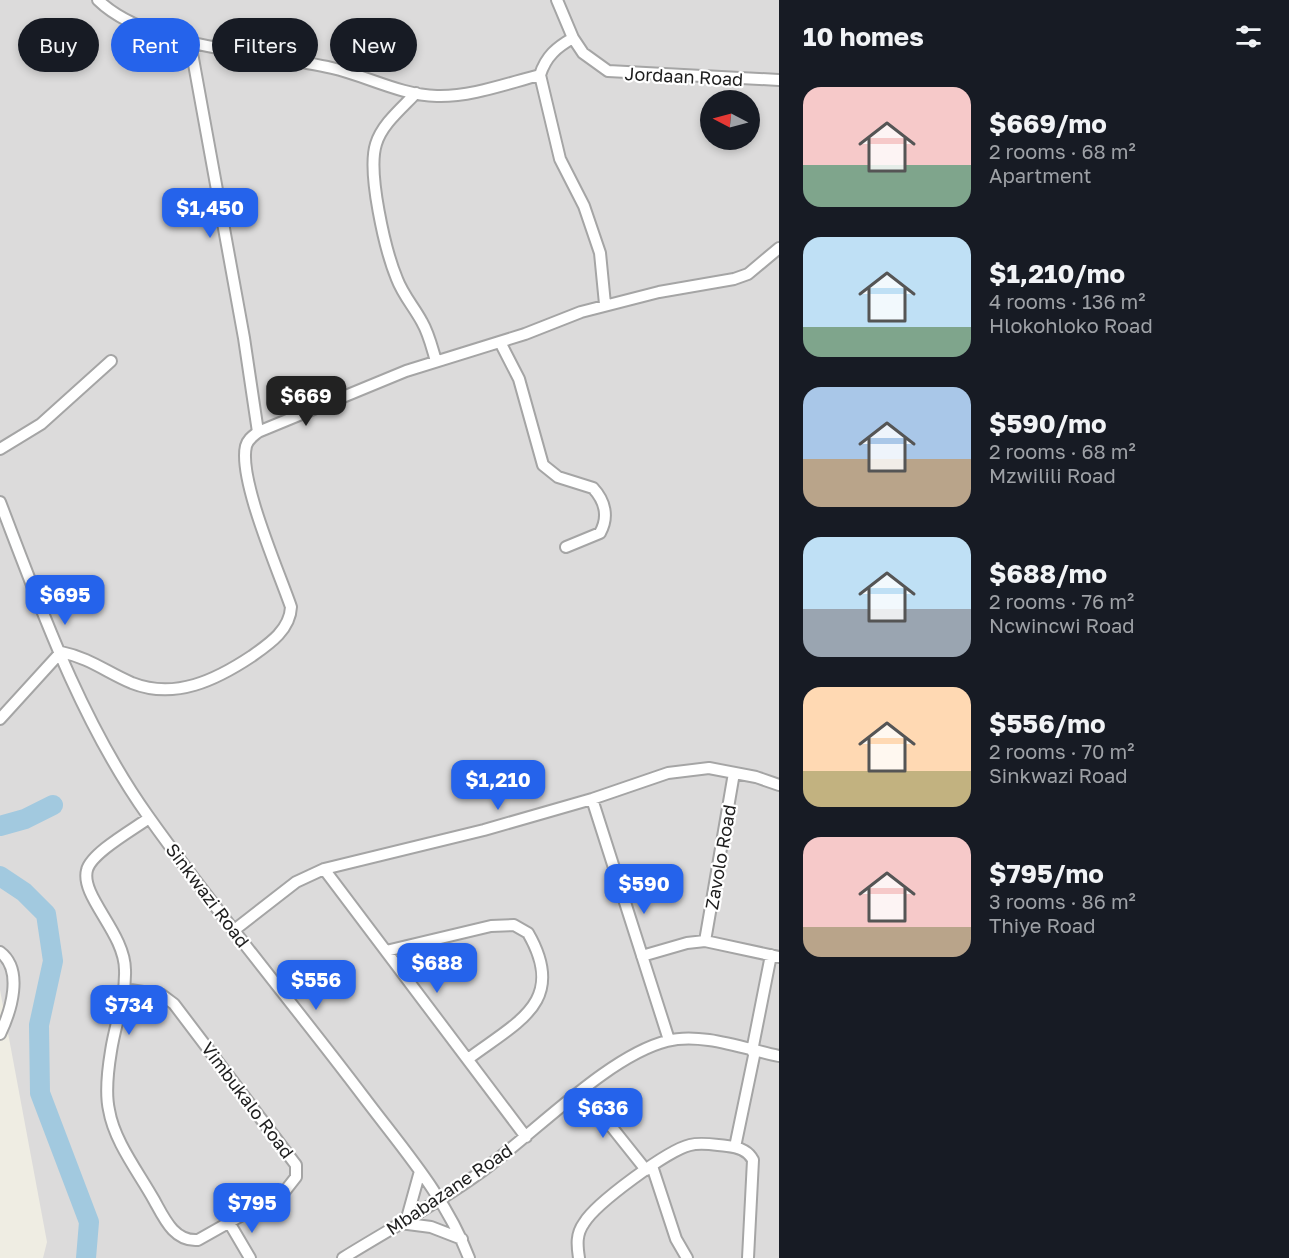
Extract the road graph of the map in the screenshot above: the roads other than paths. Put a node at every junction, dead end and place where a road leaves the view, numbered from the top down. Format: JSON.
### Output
{"nodes":[{"id":1,"x":98,"y":0,"type":"edge"},
{"id":2,"x":557,"y":0,"type":"edge"},
{"id":3,"x":119,"y":18,"type":"edge"},
{"id":4,"x":573,"y":38,"type":"junction"},
{"id":5,"x":200,"y":44,"type":"edge"},
{"id":6,"x":195,"y":72,"type":"edge"},
{"id":7,"x":540,"y":75,"type":"junction"},
{"id":8,"x":779,"y":80,"type":"edge"},
{"id":9,"x":416,"y":93,"type":"junction"},
{"id":10,"x":779,"y":248,"type":"edge"},
{"id":11,"x":605,"y":304,"type":"junction"},
{"id":12,"x":500,"y":342,"type":"junction"},
{"id":13,"x":111,"y":361,"type":"dead end"},
{"id":14,"x":436,"y":361,"type":"junction"},
{"id":15,"x":258,"y":432,"type":"junction"},
{"id":16,"x":0,"y":449,"type":"edge"},
{"id":17,"x":0,"y":502,"type":"edge"},
{"id":18,"x":566,"y":547,"type":"dead end"},
{"id":19,"x":61,"y":652,"type":"junction"},
{"id":20,"x":0,"y":718,"type":"edge"},
{"id":21,"x":734,"y":773,"type":"junction"},
{"id":22,"x":779,"y":786,"type":"edge"},
{"id":23,"x":592,"y":799,"type":"junction"},
{"id":24,"x":149,"y":818,"type":"junction"},
{"id":25,"x":324,"y":869,"type":"junction"},
{"id":26,"x":233,"y":931,"type":"junction"},
{"id":27,"x":705,"y":941,"type":"junction"},
{"id":28,"x":386,"y":951,"type":"junction"},
{"id":29,"x":0,"y":952,"type":"edge"},
{"id":30,"x":642,"y":956,"type":"junction"},
{"id":31,"x":775,"y":956,"type":"edge"},
{"id":32,"x":124,"y":988,"type":"junction"},
{"id":33,"x":0,"y":1034,"type":"edge"},
{"id":34,"x":669,"y":1040,"type":"junction"},
{"id":35,"x":753,"y":1051,"type":"junction"},
{"id":36,"x":779,"y":1056,"type":"edge"},
{"id":37,"x":468,"y":1059,"type":"junction"},
{"id":38,"x":583,"y":1091,"type":"junction"},
{"id":39,"x":526,"y":1137,"type":"junction"},
{"id":40,"x":735,"y":1147,"type":"junction"},
{"id":41,"x":649,"y":1168,"type":"junction"},
{"id":42,"x":420,"y":1171,"type":"junction"},
{"id":43,"x":440,"y":1199,"type":"junction"},
{"id":44,"x":404,"y":1221,"type":"junction"},
{"id":45,"x":230,"y":1224,"type":"junction"},
{"id":46,"x":462,"y":1239,"type":"junction"},
{"id":47,"x":250,"y":1258,"type":"edge"},
{"id":48,"x":343,"y":1258,"type":"edge"},
{"id":49,"x":469,"y":1258,"type":"edge"},
{"id":50,"x":579,"y":1258,"type":"edge"},
{"id":51,"x":687,"y":1258,"type":"edge"},
{"id":52,"x":748,"y":1258,"type":"edge"}],
"edges":[{"from":1,"to":3,"type":"street"},
{"from":2,"to":4,"type":"street","name":"Jordaan Road"},
{"from":4,"to":7,"type":"street"},
{"from":4,"to":8,"type":"street","name":"Jordaan Road"},
{"from":5,"to":9,"type":"street"},
{"from":6,"to":15,"type":"street"},
{"from":7,"to":9,"type":"street"},
{"from":7,"to":11,"type":"street"},
{"from":9,"to":14,"type":"street"},
{"from":10,"to":11,"type":"street"},
{"from":11,"to":12,"type":"street"},
{"from":12,"to":14,"type":"street"},
{"from":12,"to":18,"type":"street"},
{"from":13,"to":16,"type":"street"},
{"from":14,"to":15,"type":"street"},
{"from":15,"to":19,"type":"street"},
{"from":17,"to":19,"type":"street","name":"Sinkwazi Road"},
{"from":19,"to":20,"type":"street"},
{"from":19,"to":24,"type":"street","name":"Sinkwazi Road"},
{"from":21,"to":22,"type":"street"},
{"from":21,"to":23,"type":"street"},
{"from":21,"to":27,"type":"street","name":"Zavolo Road"},
{"from":23,"to":25,"type":"street"},
{"from":23,"to":30,"type":"street"},
{"from":24,"to":26,"type":"street","name":"Sinkwazi Road"},
{"from":24,"to":32,"type":"street","name":"Vimbukalo Road"},
{"from":25,"to":26,"type":"street"},
{"from":25,"to":28,"type":"street"},
{"from":26,"to":42,"type":"street","name":"Sinkwazi Road"},
{"from":27,"to":30,"type":"street"},
{"from":27,"to":31,"type":"street"},
{"from":28,"to":37,"type":"street"},
{"from":28,"to":37,"type":"street"},
{"from":29,"to":33,"type":"street"},
{"from":30,"to":34,"type":"street"},
{"from":31,"to":35,"type":"street"},
{"from":32,"to":45,"type":"street","name":"Vimbukalo Road"},
{"from":32,"to":45,"type":"street","name":"Vimbukalo Road"},
{"from":34,"to":35,"type":"street","name":"Mbabazane Road"},
{"from":34,"to":38,"type":"street","name":"Mbabazane Road"},
{"from":35,"to":36,"type":"street","name":"Mbabazane Road"},
{"from":35,"to":40,"type":"street"},
{"from":37,"to":39,"type":"street"},
{"from":38,"to":39,"type":"street","name":"Mbabazane Road"},
{"from":38,"to":41,"type":"street"},
{"from":39,"to":43,"type":"street","name":"Mbabazane Road"},
{"from":40,"to":41,"type":"street"},
{"from":40,"to":52,"type":"street"},
{"from":41,"to":50,"type":"street"},
{"from":41,"to":51,"type":"street"},
{"from":42,"to":43,"type":"street","name":"Sinkwazi Road"},
{"from":42,"to":44,"type":"street"},
{"from":43,"to":44,"type":"street","name":"Mbabazane Road"},
{"from":43,"to":46,"type":"street","name":"Sinkwazi Road"},
{"from":44,"to":46,"type":"street"},
{"from":44,"to":48,"type":"street","name":"Mbabazane Road"},
{"from":45,"to":47,"type":"street"},
{"from":46,"to":49,"type":"street","name":"Sinkwazi Road"}]}
